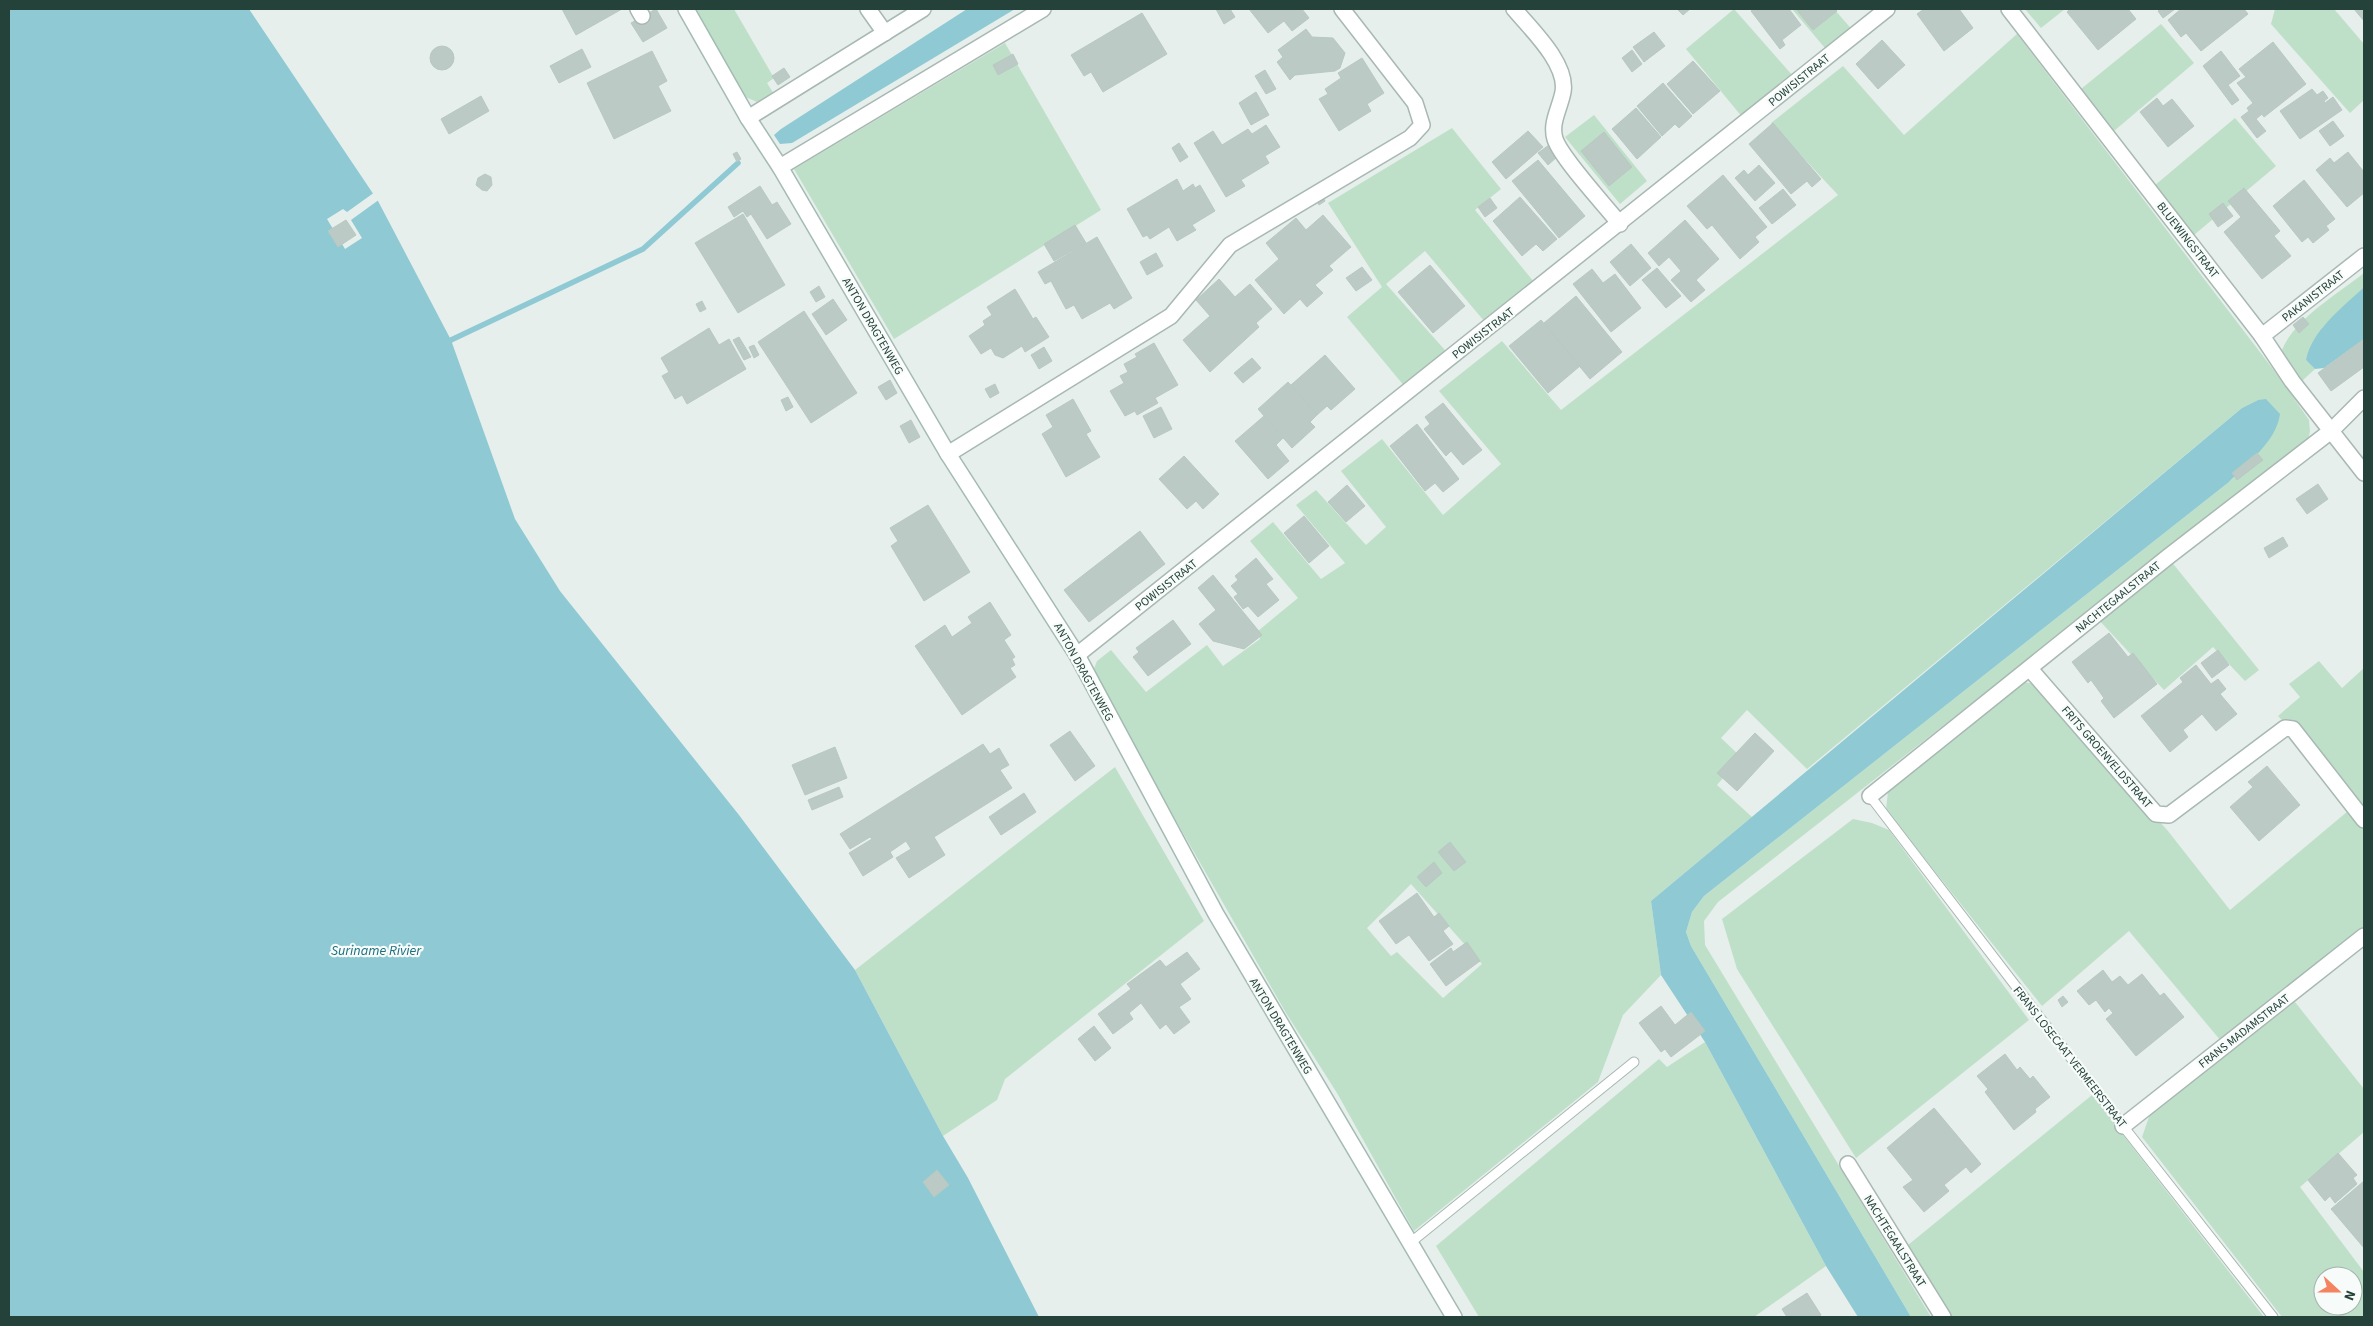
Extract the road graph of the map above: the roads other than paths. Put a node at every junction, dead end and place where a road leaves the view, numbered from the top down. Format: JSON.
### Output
{"nodes":[{"id":1,"x":686,"y":9,"type":"edge"},
{"id":2,"x":868,"y":9,"type":"edge"},
{"id":3,"x":923,"y":9,"type":"edge"},
{"id":4,"x":1044,"y":9,"type":"edge"},
{"id":5,"x":1514,"y":9,"type":"edge"},
{"id":6,"x":1887,"y":9,"type":"edge"},
{"id":7,"x":2009,"y":9,"type":"edge"},
{"id":8,"x":1344,"y":10,"type":"edge"},
{"id":9,"x":885,"y":33,"type":"junction"},
{"id":10,"x":748,"y":118,"type":"junction"},
{"id":11,"x":780,"y":167,"type":"junction"},
{"id":12,"x":1620,"y":224,"type":"junction"},
{"id":13,"x":2364,"y":256,"type":"edge"},
{"id":14,"x":2262,"y":336,"type":"junction"},
{"id":15,"x":2364,"y":398,"type":"edge"},
{"id":16,"x":2331,"y":431,"type":"junction"},
{"id":17,"x":948,"y":454,"type":"junction"},
{"id":18,"x":2364,"y":473,"type":"edge"},
{"id":19,"x":1077,"y":655,"type":"junction"},
{"id":20,"x":2030,"y":669,"type":"junction"},
{"id":21,"x":1870,"y":796,"type":"joint"},
{"id":22,"x":2364,"y":820,"type":"edge"},
{"id":23,"x":2364,"y":936,"type":"edge"},
{"id":24,"x":1634,"y":1062,"type":"dead end"},
{"id":25,"x":2123,"y":1126,"type":"junction"},
{"id":26,"x":1848,"y":1164,"type":"dead end"},
{"id":27,"x":1410,"y":1243,"type":"junction"},
{"id":28,"x":1454,"y":1317,"type":"edge"},
{"id":29,"x":1943,"y":1317,"type":"edge"},
{"id":30,"x":2273,"y":1317,"type":"edge"}],
"edges":[{"from":1,"to":10,"type":"street","name":"ANTON DRAGTENWEG"},
{"from":2,"to":9,"type":"street"},
{"from":3,"to":9,"type":"street"},
{"from":4,"to":11,"type":"street"},
{"from":5,"to":12,"type":"street"},
{"from":6,"to":12,"type":"street","name":"POWISISTRAAT"},
{"from":7,"to":14,"type":"street","name":"BLUEWINGSTRAAT"},
{"from":8,"to":17,"type":"street"},
{"from":9,"to":10,"type":"street"},
{"from":10,"to":11,"type":"street","name":"ANTON DRAGTENWEG"},
{"from":11,"to":17,"type":"street","name":"ANTON DRAGTENWEG"},
{"from":12,"to":19,"type":"street","name":"POWISISTRAAT"},
{"from":13,"to":14,"type":"street","name":"PAKANISTRAAT"},
{"from":14,"to":16,"type":"street","name":"BLUEWINGSTRAAT"},
{"from":15,"to":16,"type":"street","name":"NACHTEGAALSTRAAT"},
{"from":16,"to":18,"type":"street","name":"BLUEWINGSTRAAT"},
{"from":16,"to":20,"type":"street","name":"NACHTEGAALSTRAAT"},
{"from":17,"to":19,"type":"street","name":"ANTON DRAGTENWEG"},
{"from":19,"to":27,"type":"street","name":"ANTON DRAGTENWEG"},
{"from":20,"to":21,"type":"street","name":"NACHTEGAALSTRAAT"},
{"from":20,"to":22,"type":"street","name":"FRITS GROENVELDSTRAAT"},
{"from":21,"to":25,"type":"lane","name":"FRANS LOSECAAT VERMEERSTRAAT"},
{"from":23,"to":25,"type":"street","name":"FRANS MADAMSTRAAT"},
{"from":24,"to":27,"type":"lane"},
{"from":25,"to":30,"type":"lane","name":"FRANS LOSECAAT VERMEERSTRAAT"},
{"from":26,"to":29,"type":"street","name":"NACHTEGAALSTRAAT"},
{"from":27,"to":28,"type":"street","name":"ANTON DRAGTENWEG"}]}
